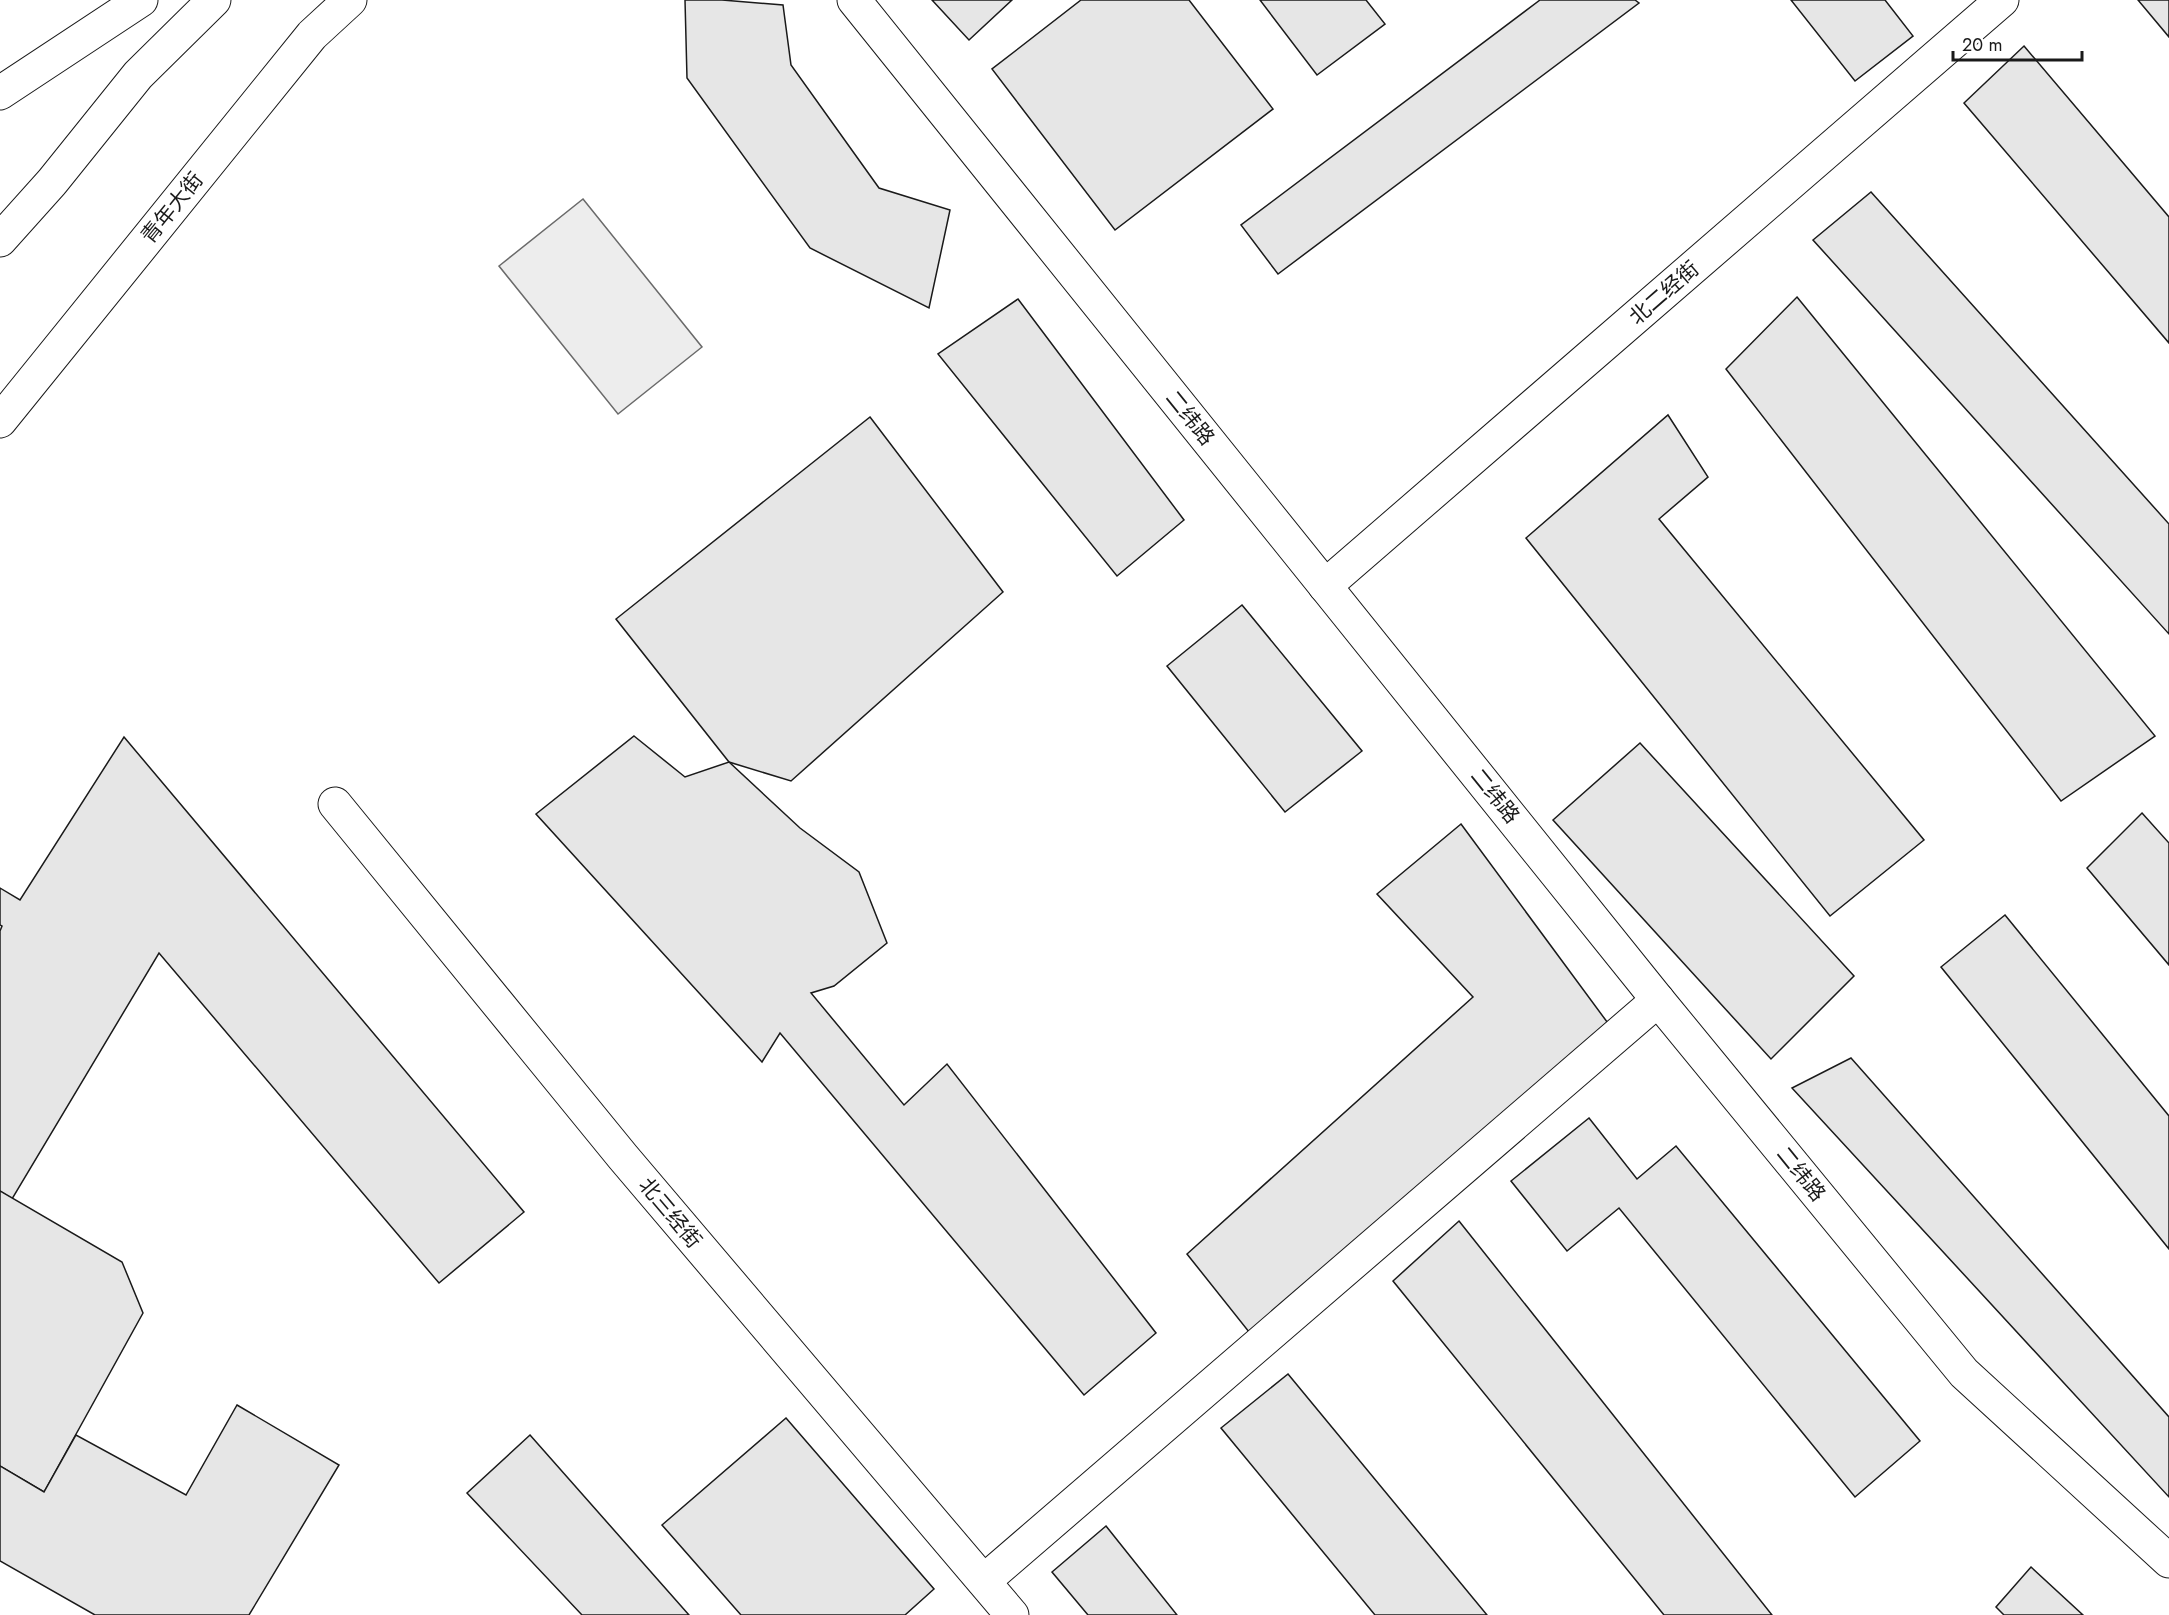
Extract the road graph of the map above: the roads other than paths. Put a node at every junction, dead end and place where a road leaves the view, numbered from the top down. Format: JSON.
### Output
{"nodes":[{"id":1,"x":141,"y":0,"type":"edge"},
{"id":2,"x":214,"y":0,"type":"edge"},
{"id":3,"x":350,"y":0,"type":"edge"},
{"id":4,"x":854,"y":0,"type":"edge"},
{"id":5,"x":2002,"y":0,"type":"edge"},
{"id":6,"x":0,"y":93,"type":"edge"},
{"id":7,"x":0,"y":240,"type":"edge"},
{"id":8,"x":0,"y":421,"type":"edge"},
{"id":9,"x":1325,"y":586,"type":"junction"},
{"id":10,"x":335,"y":804,"type":"dead end"},
{"id":11,"x":1658,"y":1000,"type":"junction"},
{"id":12,"x":2169,"y":1561,"type":"edge"},
{"id":13,"x":984,"y":1581,"type":"junction"},
{"id":14,"x":1012,"y":1615,"type":"edge"}],
"edges":[{"from":1,"to":6,"type":"street"},
{"from":2,"to":7,"type":"street"},
{"from":3,"to":8,"type":"street","name":"青年大街"},
{"from":4,"to":9,"type":"street","name":"二纬路"},
{"from":5,"to":9,"type":"street","name":"北二经街"},
{"from":9,"to":11,"type":"street","name":"二纬路"},
{"from":10,"to":13,"type":"street","name":"北三经街"},
{"from":11,"to":12,"type":"street","name":"二纬路"},
{"from":11,"to":13,"type":"street"},
{"from":13,"to":14,"type":"street","name":"北三经街"}]}
